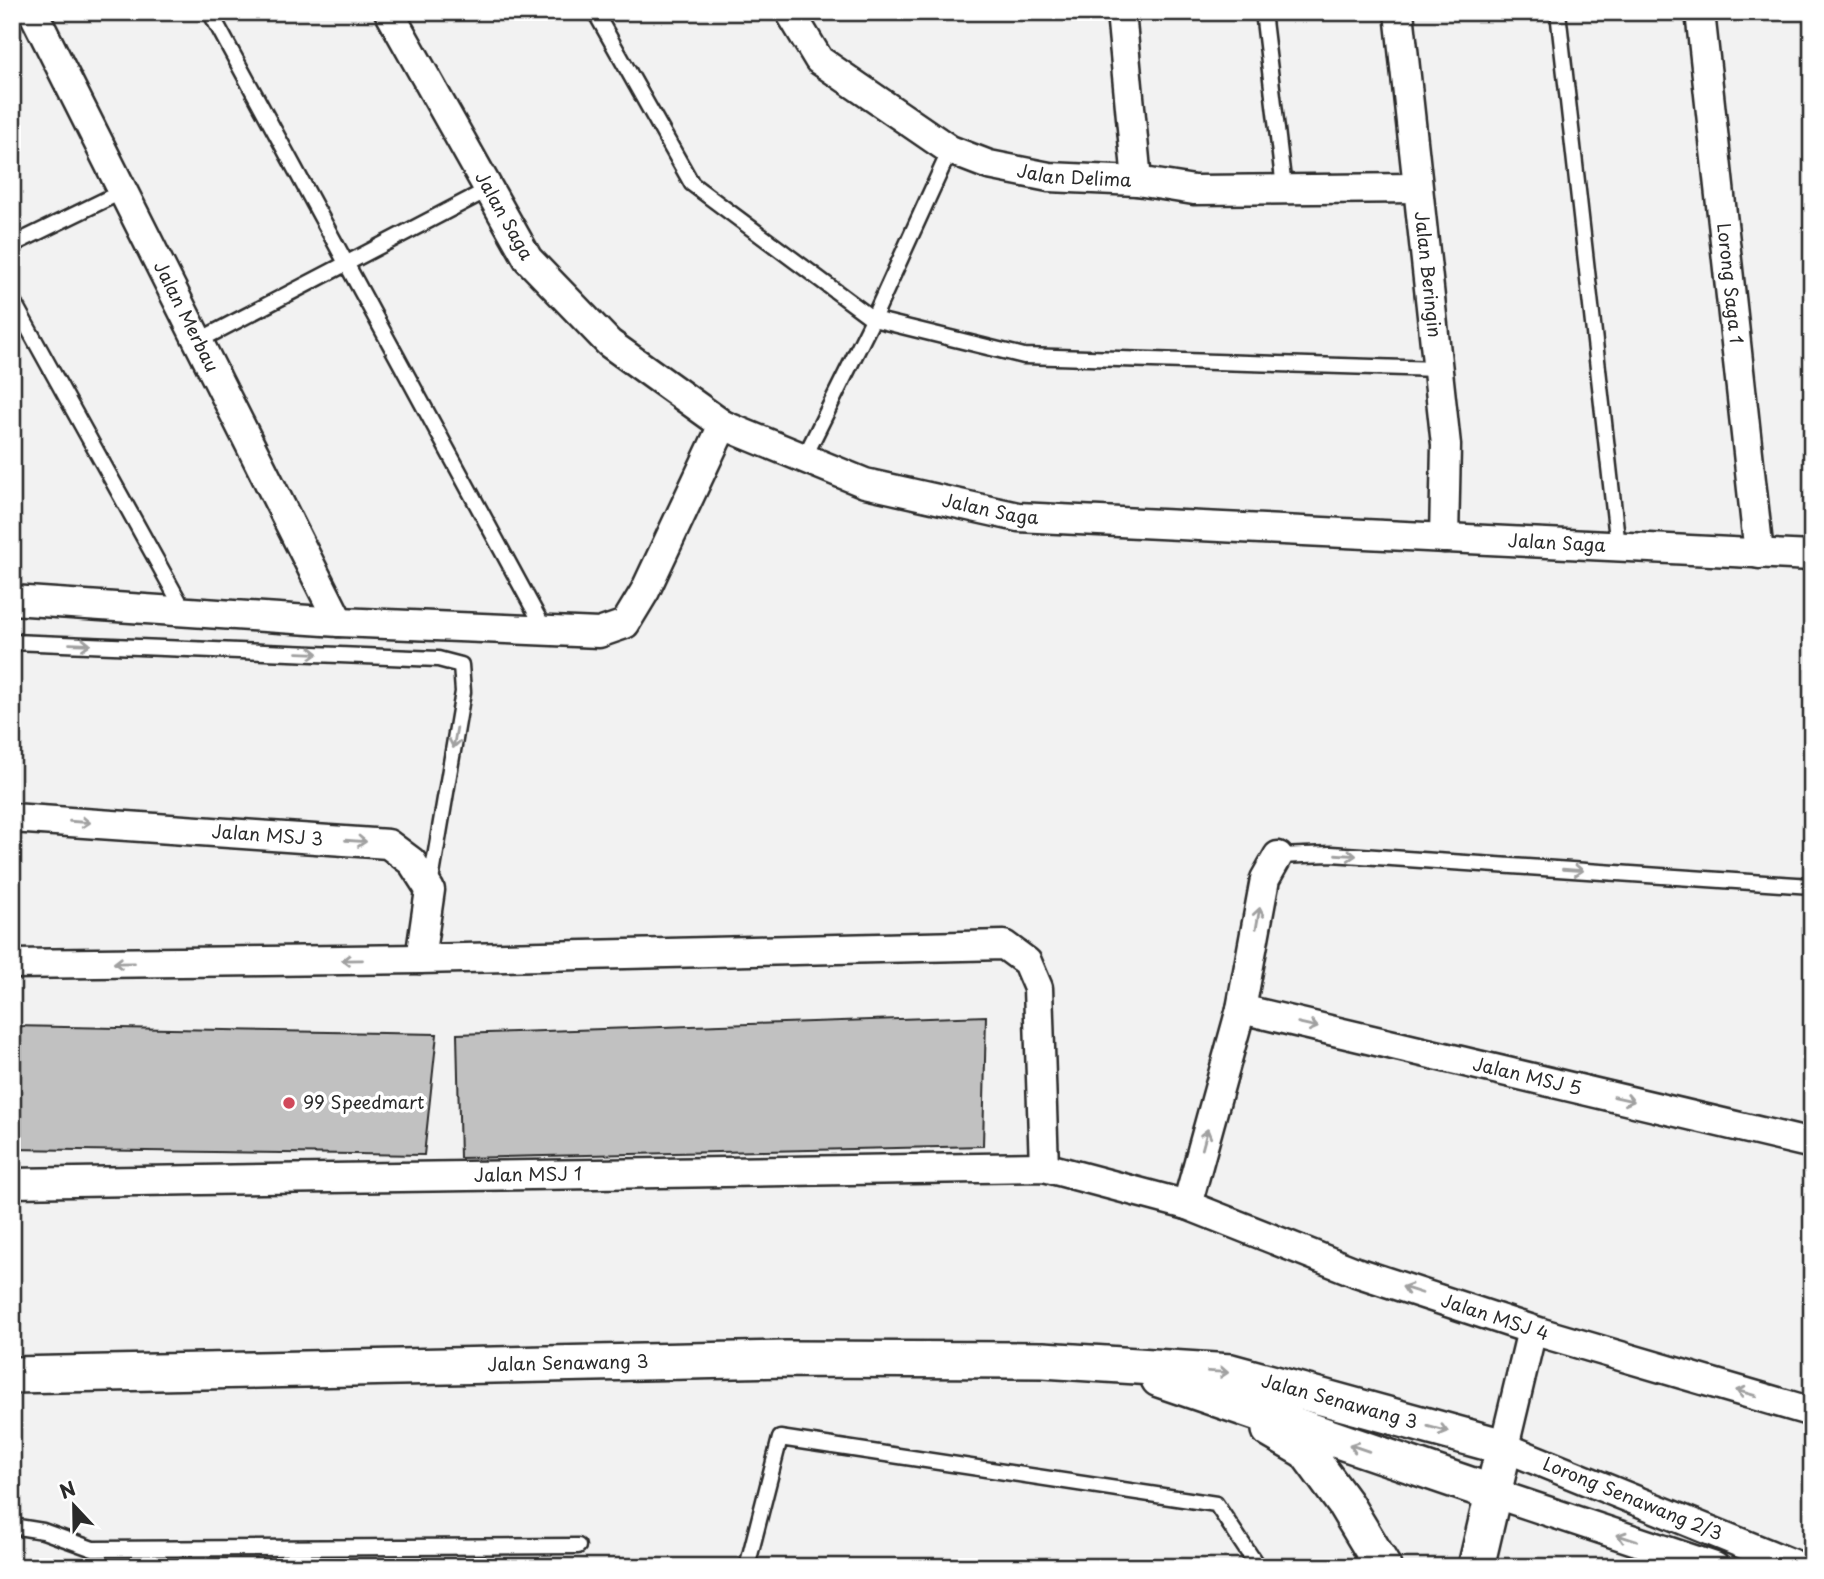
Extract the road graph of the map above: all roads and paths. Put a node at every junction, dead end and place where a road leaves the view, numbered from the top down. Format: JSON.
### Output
{"nodes":[{"id":1,"x":33,"y":12,"type":"edge"},
{"id":2,"x":210,"y":12,"type":"edge"},
{"id":3,"x":389,"y":12,"type":"edge"},
{"id":4,"x":595,"y":12,"type":"edge"},
{"id":5,"x":790,"y":12,"type":"edge"},
{"id":6,"x":1121,"y":12,"type":"edge"},
{"id":7,"x":1263,"y":12,"type":"edge"},
{"id":8,"x":1399,"y":12,"type":"edge"},
{"id":9,"x":1558,"y":12,"type":"edge"},
{"id":10,"x":1700,"y":12,"type":"edge"},
{"id":11,"x":950,"y":150,"type":"junction"},
{"id":12,"x":1137,"y":181,"type":"junction"},
{"id":13,"x":1284,"y":188,"type":"junction"},
{"id":14,"x":1418,"y":188,"type":"junction"},
{"id":15,"x":489,"y":189,"type":"junction"},
{"id":16,"x":123,"y":191,"type":"junction"},
{"id":17,"x":12,"y":245,"type":"edge"},
{"id":18,"x":347,"y":265,"type":"junction"},
{"id":19,"x":12,"y":299,"type":"edge"},
{"id":20,"x":873,"y":319,"type":"junction"},
{"id":21,"x":198,"y":341,"type":"junction"},
{"id":22,"x":1437,"y":369,"type":"junction"},
{"id":23,"x":723,"y":425,"type":"junction"},
{"id":24,"x":804,"y":458,"type":"junction"},
{"id":25,"x":1444,"y":538,"type":"junction"},
{"id":26,"x":1618,"y":547,"type":"junction"},
{"id":27,"x":1759,"y":554,"type":"junction"},
{"id":28,"x":1812,"y":556,"type":"edge"},
{"id":29,"x":12,"y":600,"type":"edge"},
{"id":30,"x":185,"y":612,"type":"junction"},
{"id":31,"x":339,"y":622,"type":"junction"},
{"id":32,"x":545,"y":632,"type":"junction"},
{"id":33,"x":12,"y":642,"type":"edge"},
{"id":34,"x":12,"y":818,"type":"edge"},
{"id":35,"x":1278,"y":856,"type":"joint"},
{"id":36,"x":1812,"y":886,"type":"edge"},
{"id":37,"x":430,"y":890,"type":"junction"},
{"id":38,"x":420,"y":960,"type":"junction"},
{"id":39,"x":12,"y":964,"type":"edge"},
{"id":40,"x":1241,"y":1009,"type":"junction"},
{"id":41,"x":1812,"y":1144,"type":"edge"},
{"id":42,"x":1044,"y":1167,"type":"junction"},
{"id":43,"x":12,"y":1183,"type":"edge"},
{"id":44,"x":1187,"y":1205,"type":"junction"},
{"id":45,"x":1532,"y":1330,"type":"junction"},
{"id":46,"x":1126,"y":1366,"type":"junction"},
{"id":47,"x":12,"y":1375,"type":"edge"},
{"id":48,"x":1222,"y":1401,"type":"junction"},
{"id":49,"x":1812,"y":1412,"type":"edge"},
{"id":50,"x":1504,"y":1447,"type":"junction"},
{"id":51,"x":1493,"y":1493,"type":"junction"},
{"id":52,"x":12,"y":1525,"type":"edge"},
{"id":53,"x":578,"y":1546,"type":"dead end"},
{"id":54,"x":747,"y":1567,"type":"edge"},
{"id":55,"x":1258,"y":1567,"type":"edge"},
{"id":56,"x":1383,"y":1567,"type":"edge"},
{"id":57,"x":1476,"y":1567,"type":"edge"},
{"id":58,"x":1715,"y":1567,"type":"edge"},
{"id":59,"x":1800,"y":1567,"type":"edge"}],
"edges":[{"from":1,"to":16,"type":"street","name":"Jalan Merbau"},
{"from":2,"to":18,"type":"lane"},
{"from":3,"to":15,"type":"street","name":"Jalan Saga"},
{"from":4,"to":20,"type":"lane"},
{"from":5,"to":11,"type":"street","name":"Jalan Delima"},
{"from":6,"to":12,"type":"street"},
{"from":7,"to":13,"type":"lane"},
{"from":8,"to":14,"type":"street","name":"Jalan Beringin"},
{"from":9,"to":26,"type":"lane"},
{"from":10,"to":27,"type":"street","name":"Lorong Saga 1"},
{"from":11,"to":12,"type":"street","name":"Jalan Delima"},
{"from":11,"to":20,"type":"lane"},
{"from":12,"to":13,"type":"street","name":"Jalan Delima"},
{"from":13,"to":14,"type":"street","name":"Jalan Delima"},
{"from":14,"to":22,"type":"street","name":"Jalan Beringin"},
{"from":15,"to":18,"type":"lane"},
{"from":15,"to":23,"type":"street","name":"Jalan Saga"},
{"from":16,"to":17,"type":"lane"},
{"from":16,"to":21,"type":"street","name":"Jalan Merbau"},
{"from":18,"to":21,"type":"lane"},
{"from":18,"to":32,"type":"lane"},
{"from":19,"to":30,"type":"lane"},
{"from":20,"to":22,"type":"lane"},
{"from":20,"to":24,"type":"lane"},
{"from":21,"to":31,"type":"street","name":"Jalan Merbau"},
{"from":22,"to":25,"type":"street","name":"Jalan Beringin"},
{"from":23,"to":24,"type":"street","name":"Jalan Saga"},
{"from":23,"to":32,"type":"street"},
{"from":24,"to":25,"type":"street","name":"Jalan Saga"},
{"from":25,"to":26,"type":"street","name":"Jalan Saga"},
{"from":26,"to":27,"type":"street","name":"Jalan Saga"},
{"from":27,"to":28,"type":"street","name":"Jalan Saga"},
{"from":29,"to":30,"type":"street"},
{"from":30,"to":31,"type":"street"},
{"from":31,"to":32,"type":"street"},
{"from":33,"to":37,"type":"lane","one_way":true},
{"from":34,"to":37,"type":"street","name":"Jalan MSJ 3","one_way":true},
{"from":35,"to":36,"type":"lane","one_way":true},
{"from":40,"to":35,"type":"street","one_way":true},
{"from":37,"to":38,"type":"street"},
{"from":38,"to":39,"type":"street","one_way":true},
{"from":38,"to":42,"type":"street"},
{"from":40,"to":41,"type":"street","name":"Jalan MSJ 5","one_way":true},
{"from":44,"to":40,"type":"street","one_way":true},
{"from":42,"to":43,"type":"street","name":"Jalan MSJ 1"},
{"from":42,"to":44,"type":"street","name":"Jalan MSJ 1"},
{"from":45,"to":44,"type":"street","name":"Jalan MSJ 4","one_way":true},
{"from":49,"to":45,"type":"street","name":"Jalan MSJ 4","one_way":true},
{"from":45,"to":50,"type":"street"},
{"from":46,"to":47,"type":"street","name":"Jalan Senawang 3"},
{"from":46,"to":48,"type":"street","name":"Jalan Senawang 3"},
{"from":46,"to":50,"type":"street","name":"Jalan Senawang 3","one_way":true},
{"from":51,"to":48,"type":"street","name":"Jalan Senawang 3","one_way":true},
{"from":48,"to":56,"type":"street"},
{"from":50,"to":51,"type":"street"},
{"from":50,"to":59,"type":"street","name":"Lorong Senawang 2/3"},
{"from":51,"to":57,"type":"street"},
{"from":58,"to":51,"type":"street","name":"Lorong Senawang 2/3","one_way":true},
{"from":52,"to":53,"type":"lane"},
{"from":54,"to":55,"type":"lane"}]}
